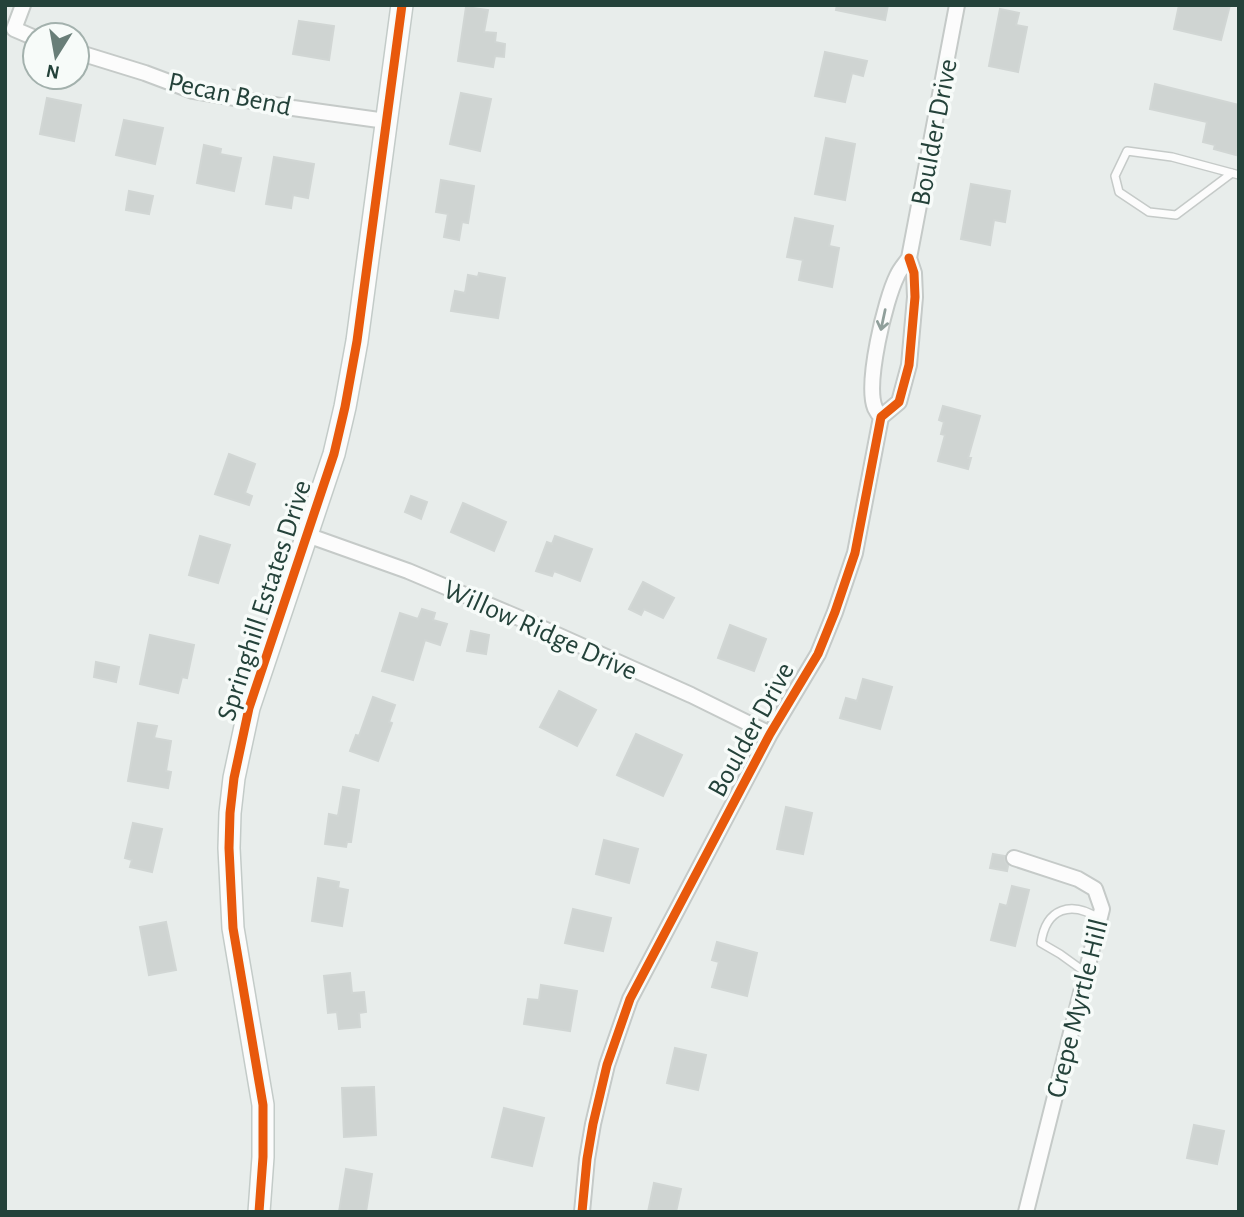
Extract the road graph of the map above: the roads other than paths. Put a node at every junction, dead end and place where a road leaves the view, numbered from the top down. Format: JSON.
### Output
{"nodes":[{"id":1,"x":23,"y":5,"type":"edge"},
{"id":2,"x":402,"y":5,"type":"edge"},
{"id":3,"x":957,"y":5,"type":"edge"},
{"id":4,"x":21,"y":32,"type":"edge"},
{"id":5,"x":91,"y":56,"type":"edge"},
{"id":6,"x":386,"y":121,"type":"junction"},
{"id":7,"x":1236,"y":174,"type":"edge"},
{"id":8,"x":909,"y":258,"type":"junction"},
{"id":9,"x":881,"y":418,"type":"junction"},
{"id":10,"x":307,"y":535,"type":"junction"},
{"id":11,"x":770,"y":734,"type":"junction"},
{"id":12,"x":1014,"y":859,"type":"dead end"},
{"id":13,"x":1100,"y":919,"type":"junction"},
{"id":14,"x":1086,"y":972,"type":"junction"},
{"id":15,"x":259,"y":1212,"type":"edge"},
{"id":16,"x":582,"y":1212,"type":"edge"},
{"id":17,"x":1026,"y":1212,"type":"edge"}],
"edges":[{"from":1,"to":4,"type":"street"},
{"from":2,"to":6,"type":"street","name":"Springhill Estates Drive"},
{"from":3,"to":8,"type":"street","name":"Boulder Drive"},
{"from":5,"to":6,"type":"street","name":"Pecan Bend"},
{"from":6,"to":10,"type":"street","name":"Springhill Estates Drive"},
{"from":7,"to":7,"type":"lane"},
{"from":8,"to":9,"type":"street","name":"Boulder Drive","one_way":true},
{"from":8,"to":9,"type":"street","name":"Boulder Drive"},
{"from":9,"to":11,"type":"street","name":"Boulder Drive"},
{"from":10,"to":11,"type":"street","name":"Willow Ridge Drive"},
{"from":10,"to":15,"type":"street","name":"Springhill Estates Drive"},
{"from":11,"to":16,"type":"street","name":"Boulder Drive"},
{"from":12,"to":13,"type":"street","name":"Crepe Myrtle Hill"},
{"from":13,"to":14,"type":"street","name":"Crepe Myrtle Hill"},
{"from":13,"to":14,"type":"lane"},
{"from":14,"to":17,"type":"street","name":"Crepe Myrtle Hill"}]}
